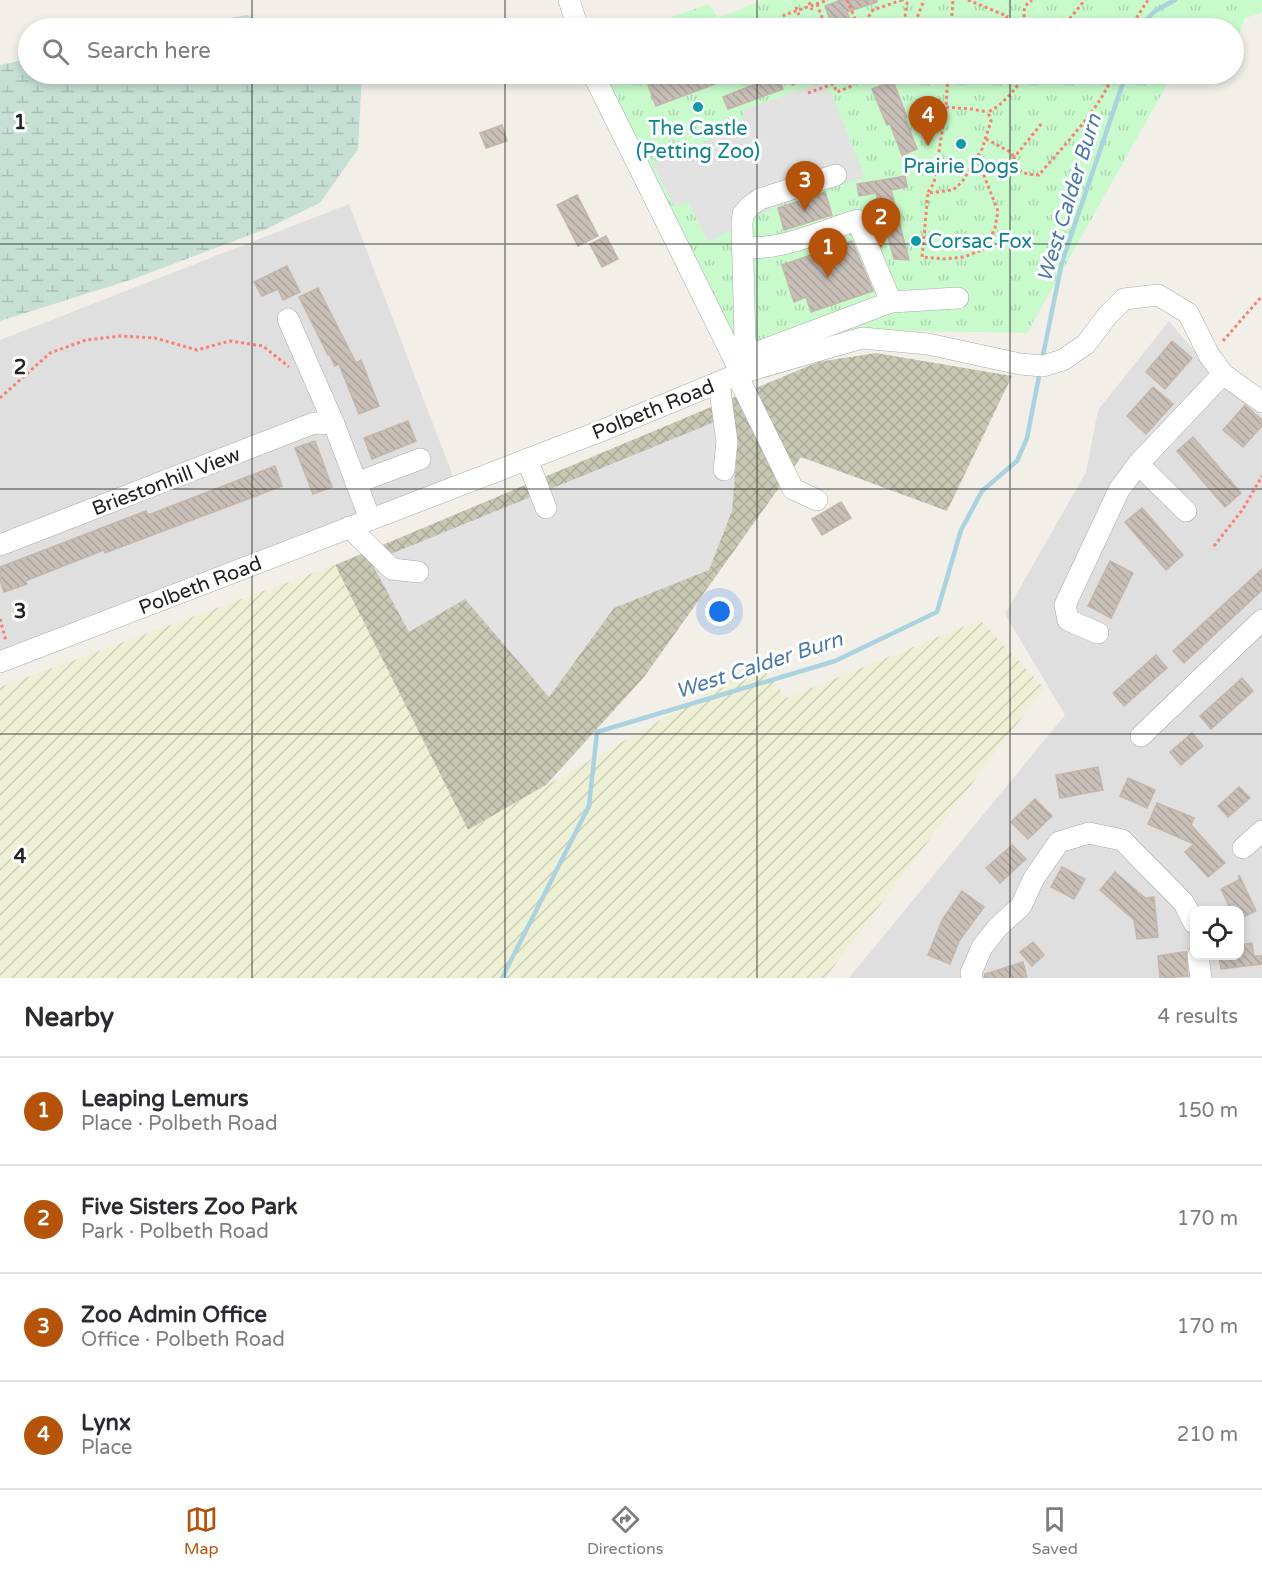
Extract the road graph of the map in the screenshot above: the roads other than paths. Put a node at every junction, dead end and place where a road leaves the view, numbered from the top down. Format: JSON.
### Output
{"nodes":[{"id":1,"x":569,"y":0,"type":"edge"},
{"id":2,"x":575,"y":18,"type":"edge"},
{"id":3,"x":598,"y":84,"type":"edge"},
{"id":4,"x":836,"y":175,"type":"dead end"},
{"id":5,"x":741,"y":246,"type":"junction"},
{"id":6,"x":958,"y":298,"type":"dead end"},
{"id":7,"x":891,"y":302,"type":"junction"},
{"id":8,"x":288,"y":319,"type":"dead end"},
{"id":9,"x":741,"y":371,"type":"junction"},
{"id":10,"x":1223,"y":374,"type":"junction"},
{"id":11,"x":1262,"y":402,"type":"edge"},
{"id":12,"x":334,"y":424,"type":"junction"},
{"id":13,"x":420,"y":459,"type":"dead end"},
{"id":14,"x":527,"y":459,"type":"junction"},
{"id":15,"x":1138,"y":464,"type":"junction"},
{"id":16,"x":724,"y":470,"type":"dead end"},
{"id":17,"x":356,"y":483,"type":"junction"},
{"id":18,"x":817,"y":500,"type":"dead end"},
{"id":19,"x":546,"y":508,"type":"dead end"},
{"id":20,"x":1186,"y":512,"type":"dead end"},
{"id":21,"x":370,"y":519,"type":"junction"},
{"id":22,"x":349,"y":527,"type":"junction"},
{"id":23,"x":0,"y":545,"type":"edge"},
{"id":24,"x":418,"y":572,"type":"dead end"},
{"id":25,"x":1262,"y":620,"type":"edge"},
{"id":26,"x":1098,"y":633,"type":"dead end"},
{"id":27,"x":0,"y":662,"type":"edge"},
{"id":28,"x":1141,"y":736,"type":"dead end"},
{"id":29,"x":1262,"y":831,"type":"edge"},
{"id":30,"x":1243,"y":848,"type":"dead end"},
{"id":31,"x":1190,"y":915,"type":"edge"},
{"id":32,"x":1199,"y":960,"type":"edge"},
{"id":33,"x":972,"y":978,"type":"edge"},
{"id":34,"x":1201,"y":978,"type":"edge"}],
"edges":[{"from":1,"to":2,"type":"street"},
{"from":3,"to":9,"type":"street"},
{"from":4,"to":5,"type":"street"},
{"from":5,"to":7,"type":"street"},
{"from":5,"to":9,"type":"street"},
{"from":6,"to":7,"type":"street"},
{"from":7,"to":9,"type":"street"},
{"from":8,"to":12,"type":"street"},
{"from":9,"to":10,"type":"street","name":"Polbeth Road"},
{"from":9,"to":14,"type":"street","name":"Polbeth Road"},
{"from":9,"to":16,"type":"street"},
{"from":9,"to":18,"type":"street"},
{"from":10,"to":11,"type":"street","name":"Polbeth Road"},
{"from":10,"to":15,"type":"street"},
{"from":12,"to":17,"type":"street"},
{"from":12,"to":23,"type":"street","name":"Briestonhill View"},
{"from":13,"to":17,"type":"street"},
{"from":14,"to":19,"type":"street"},
{"from":14,"to":21,"type":"street","name":"Polbeth Road"},
{"from":15,"to":20,"type":"street"},
{"from":15,"to":26,"type":"street"},
{"from":17,"to":21,"type":"street"},
{"from":21,"to":22,"type":"street","name":"Polbeth Road"},
{"from":22,"to":24,"type":"street"},
{"from":22,"to":27,"type":"street","name":"Polbeth Road"},
{"from":25,"to":28,"type":"street"},
{"from":29,"to":30,"type":"street"},
{"from":31,"to":33,"type":"street"},
{"from":32,"to":34,"type":"street"}]}
